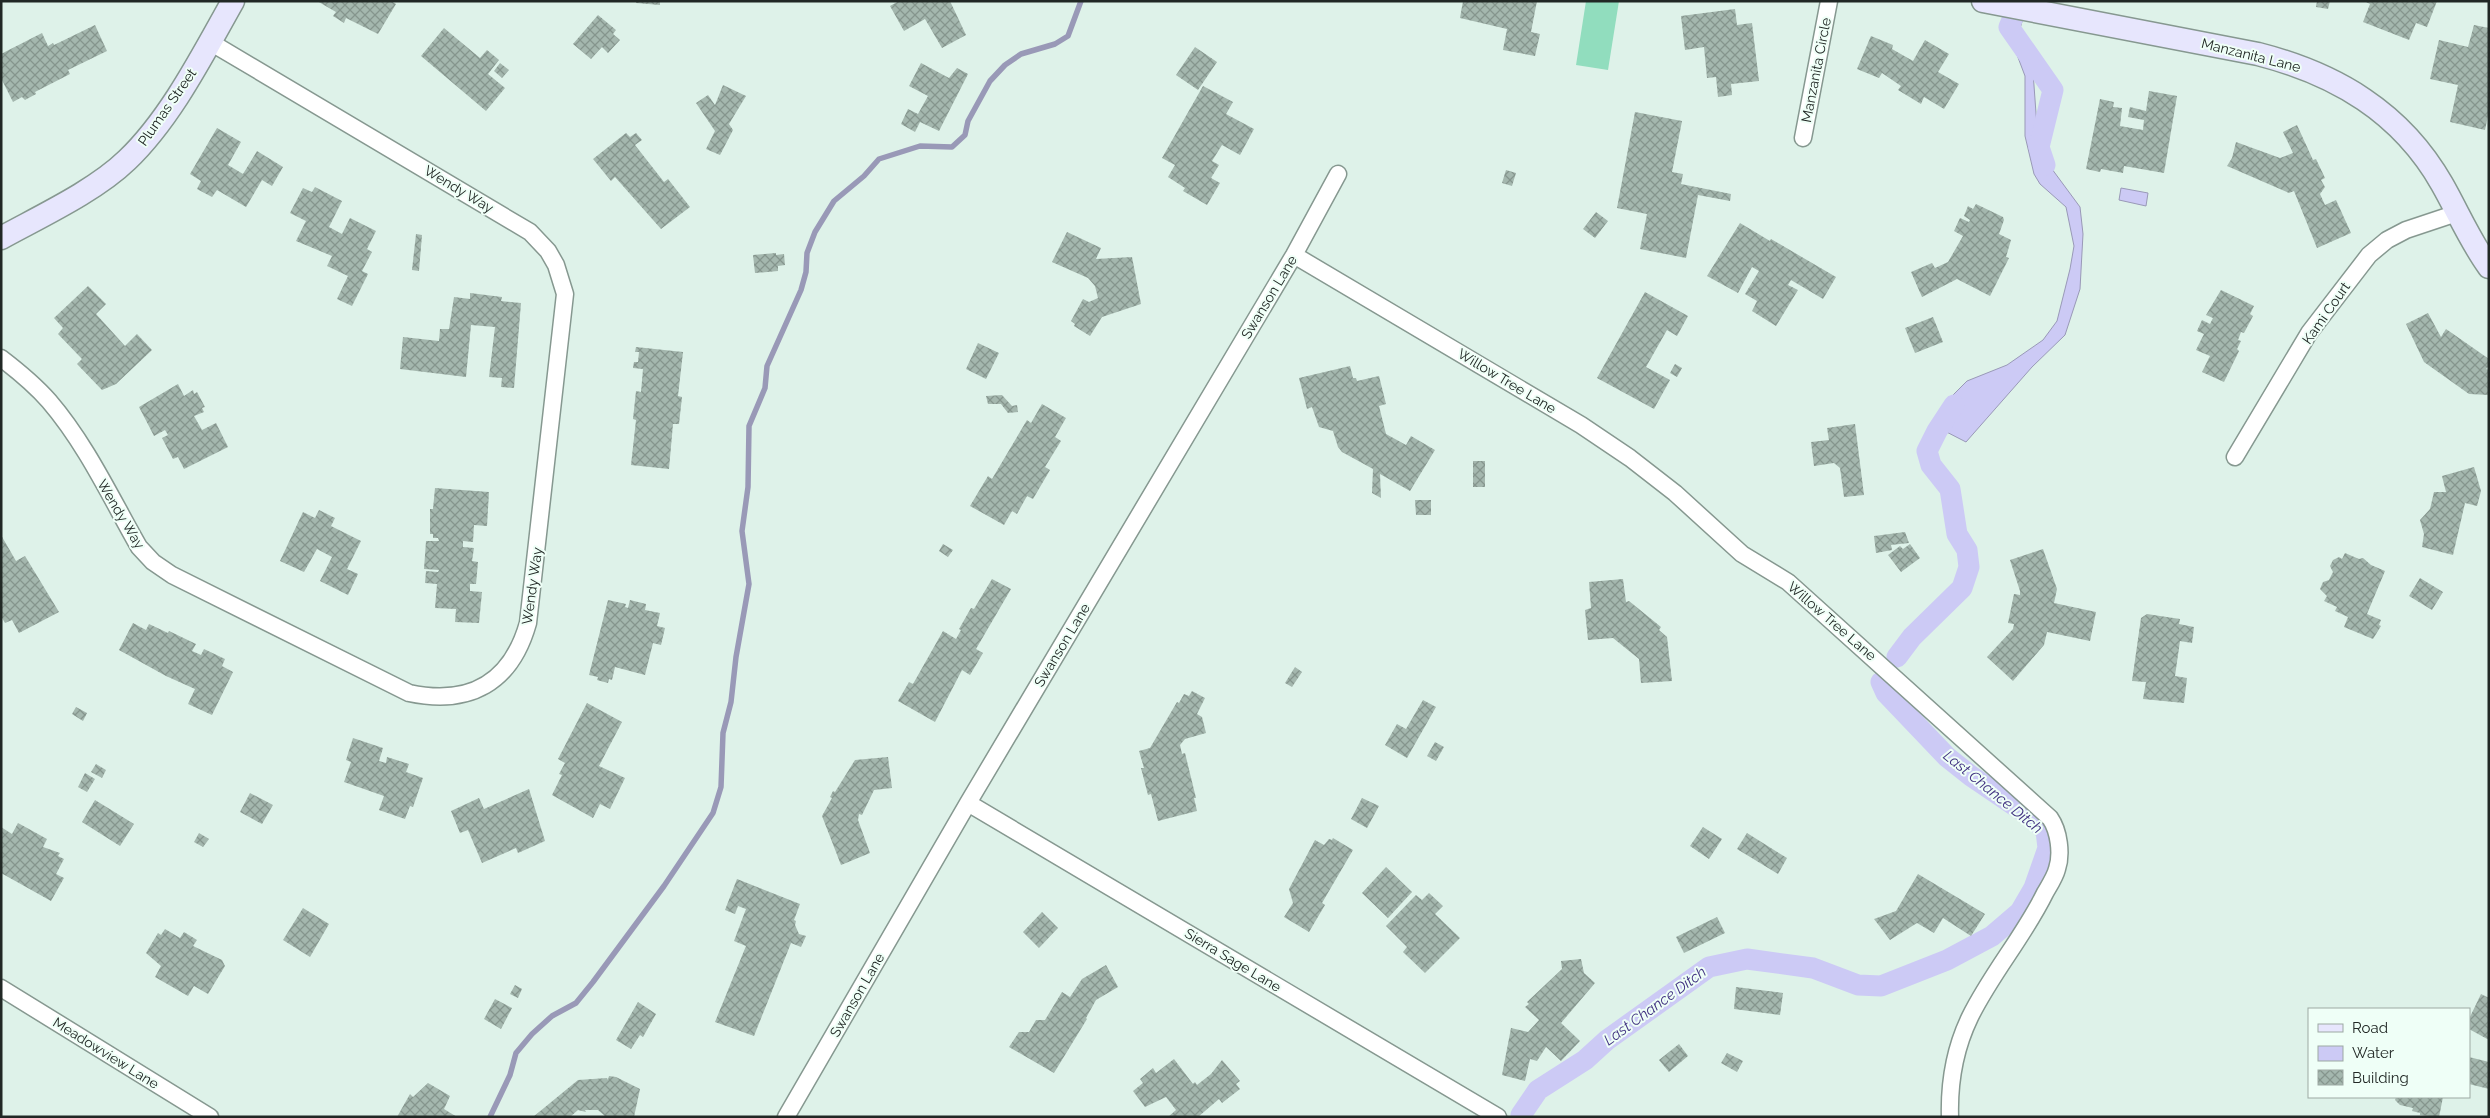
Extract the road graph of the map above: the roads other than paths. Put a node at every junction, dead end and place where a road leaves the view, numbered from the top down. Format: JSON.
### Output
{"nodes":[{"id":1,"x":233,"y":1,"type":"edge"},
{"id":2,"x":1829,"y":1,"type":"edge"},
{"id":3,"x":1993,"y":3,"type":"edge"},
{"id":4,"x":210,"y":42,"type":"junction"},
{"id":5,"x":1803,"y":138,"type":"dead end"},
{"id":6,"x":1338,"y":174,"type":"dead end"},
{"id":7,"x":2457,"y":213,"type":"junction"},
{"id":8,"x":1,"y":238,"type":"edge"},
{"id":9,"x":1294,"y":255,"type":"junction"},
{"id":10,"x":2489,"y":267,"type":"edge"},
{"id":11,"x":1,"y":358,"type":"edge"},
{"id":12,"x":2235,"y":457,"type":"dead end"},
{"id":13,"x":968,"y":803,"type":"junction"},
{"id":14,"x":1,"y":988,"type":"edge"},
{"id":15,"x":210,"y":1117,"type":"edge"},
{"id":16,"x":786,"y":1117,"type":"edge"},
{"id":17,"x":1498,"y":1117,"type":"edge"},
{"id":18,"x":1950,"y":1117,"type":"edge"}],
"edges":[{"from":1,"to":4,"type":"street","name":"Plumas Street"},
{"from":2,"to":5,"type":"street","name":"Manzanita Circle"},
{"from":3,"to":7,"type":"street","name":"Manzanita Lane"},
{"from":4,"to":8,"type":"street","name":"Plumas Street"},
{"from":4,"to":11,"type":"street","name":"Wendy Way"},
{"from":6,"to":9,"type":"street","name":"Swanson Lane"},
{"from":7,"to":10,"type":"street","name":"Manzanita Lane"},
{"from":7,"to":12,"type":"street","name":"Kami Court"},
{"from":9,"to":13,"type":"street","name":"Swanson Lane"},
{"from":9,"to":18,"type":"street","name":"Willow Tree Lane"},
{"from":13,"to":16,"type":"street","name":"Swanson Lane"},
{"from":13,"to":17,"type":"street","name":"Sierra Sage Lane"},
{"from":14,"to":15,"type":"street","name":"Meadowview Lane"}]}
